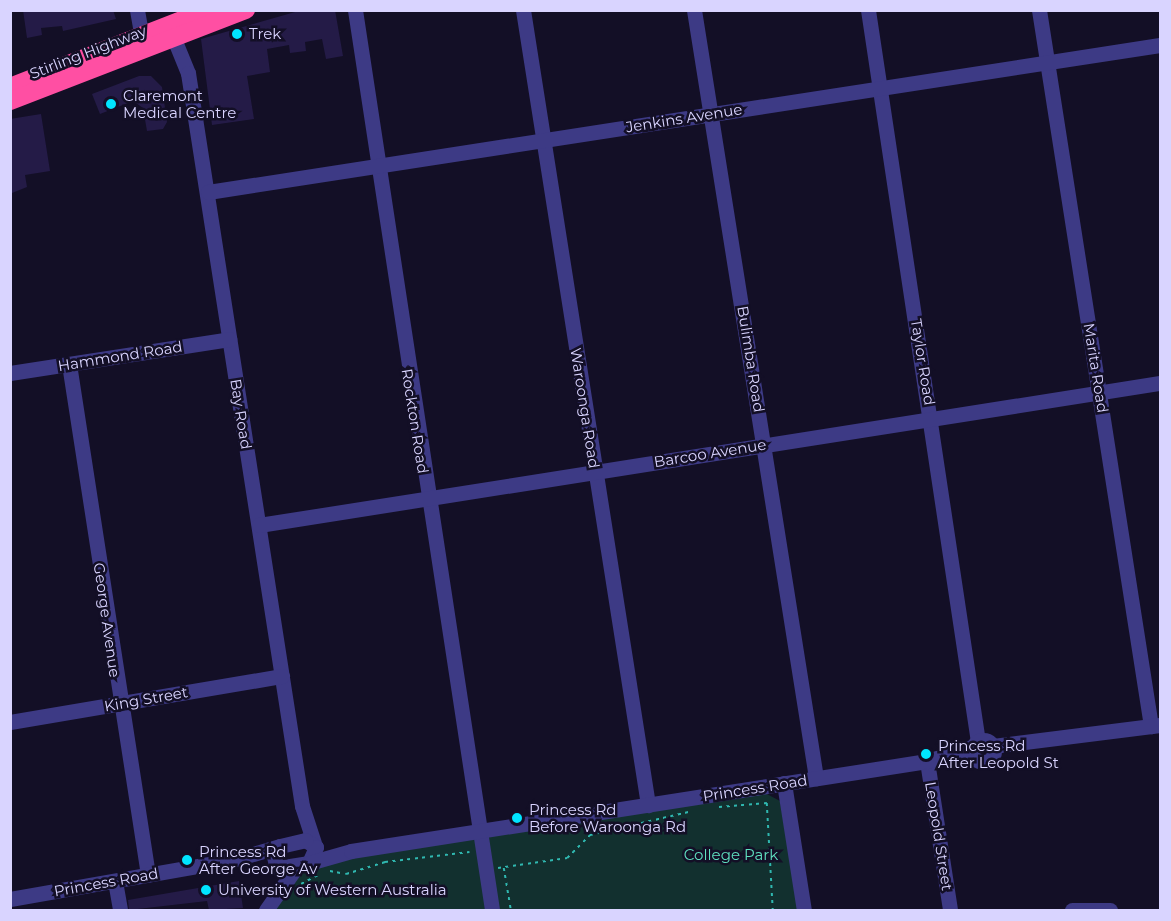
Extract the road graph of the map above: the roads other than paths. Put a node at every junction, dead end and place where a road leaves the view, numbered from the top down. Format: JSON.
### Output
{"nodes":[{"id":1,"x":207,"y":10,"type":"edge"},
{"id":2,"x":246,"y":10,"type":"edge"},
{"id":3,"x":355,"y":10,"type":"edge"},
{"id":4,"x":523,"y":10,"type":"edge"},
{"id":5,"x":694,"y":10,"type":"edge"},
{"id":6,"x":868,"y":10,"type":"edge"},
{"id":7,"x":1039,"y":10,"type":"edge"},
{"id":8,"x":142,"y":12,"type":"edge"},
{"id":9,"x":171,"y":32,"type":"junction"},
{"id":10,"x":142,"y":37,"type":"junction"},
{"id":11,"x":1161,"y":45,"type":"edge"},
{"id":12,"x":1048,"y":63,"type":"junction"},
{"id":13,"x":10,"y":87,"type":"edge"},
{"id":14,"x":880,"y":88,"type":"junction"},
{"id":15,"x":10,"y":101,"type":"edge"},
{"id":16,"x":712,"y":114,"type":"junction"},
{"id":17,"x":543,"y":139,"type":"junction"},
{"id":18,"x":376,"y":166,"type":"junction"},
{"id":19,"x":208,"y":192,"type":"junction"},
{"id":20,"x":229,"y":339,"type":"junction"},
{"id":21,"x":69,"y":364,"type":"junction"},
{"id":22,"x":10,"y":373,"type":"edge"},
{"id":23,"x":1161,"y":383,"type":"edge"},
{"id":24,"x":1099,"y":392,"type":"junction"},
{"id":25,"x":932,"y":420,"type":"junction"},
{"id":26,"x":764,"y":444,"type":"junction"},
{"id":27,"x":596,"y":472,"type":"junction"},
{"id":28,"x":427,"y":499,"type":"junction"},
{"id":29,"x":259,"y":525,"type":"junction"},
{"id":30,"x":282,"y":676,"type":"junction"},
{"id":31,"x":120,"y":703,"type":"junction"},
{"id":32,"x":10,"y":722,"type":"edge"},
{"id":33,"x":1156,"y":726,"type":"edge"},
{"id":34,"x":983,"y":749,"type":"junction"},
{"id":35,"x":927,"y":761,"type":"junction"},
{"id":36,"x":816,"y":778,"type":"junction"},
{"id":37,"x":784,"y":783,"type":"junction"},
{"id":38,"x":648,"y":805,"type":"junction"},
{"id":39,"x":302,"y":806,"type":"junction"},
{"id":40,"x":479,"y":831,"type":"junction"},
{"id":41,"x":297,"y":841,"type":"junction"},
{"id":42,"x":315,"y":845,"type":"junction"},
{"id":43,"x":351,"y":851,"type":"junction"},
{"id":44,"x":276,"y":858,"type":"junction"},
{"id":45,"x":302,"y":866,"type":"junction"},
{"id":46,"x":148,"y":875,"type":"junction"},
{"id":47,"x":115,"y":881,"type":"junction"},
{"id":48,"x":275,"y":894,"type":"junction"},
{"id":49,"x":10,"y":899,"type":"edge"},
{"id":50,"x":120,"y":910,"type":"edge"},
{"id":51,"x":266,"y":910,"type":"edge"},
{"id":52,"x":492,"y":910,"type":"edge"},
{"id":53,"x":804,"y":910,"type":"edge"},
{"id":54,"x":950,"y":910,"type":"edge"},
{"id":55,"x":1072,"y":910,"type":"edge"},
{"id":56,"x":1110,"y":910,"type":"edge"}],
"edges":[{"from":1,"to":9,"type":"highway","name":"Stirling Highway"},
{"from":2,"to":9,"type":"highway","name":"Stirling Highway"},
{"from":3,"to":18,"type":"street","name":"Rockton Road"},
{"from":4,"to":17,"type":"street","name":"Waroonga Road"},
{"from":5,"to":16,"type":"street","name":"Bulimba Road"},
{"from":6,"to":14,"type":"street","name":"Taylor Road"},
{"from":7,"to":12,"type":"street","name":"Marita Road"},
{"from":8,"to":10,"type":"street"},
{"from":9,"to":10,"type":"highway","name":"Stirling Highway"},
{"from":9,"to":15,"type":"highway","name":"Stirling Highway"},
{"from":9,"to":19,"type":"street","name":"Bay Road"},
{"from":10,"to":13,"type":"highway","name":"Stirling Highway"},
{"from":11,"to":12,"type":"street","name":"Jenkins Avenue"},
{"from":12,"to":14,"type":"street","name":"Jenkins Avenue"},
{"from":12,"to":24,"type":"street","name":"Marita Road"},
{"from":14,"to":16,"type":"street","name":"Jenkins Avenue"},
{"from":14,"to":25,"type":"street","name":"Taylor Road"},
{"from":16,"to":17,"type":"street","name":"Jenkins Avenue"},
{"from":16,"to":26,"type":"street","name":"Bulimba Road"},
{"from":17,"to":18,"type":"street","name":"Jenkins Avenue"},
{"from":17,"to":27,"type":"street","name":"Waroonga Road"},
{"from":18,"to":19,"type":"street","name":"Jenkins Avenue"},
{"from":18,"to":28,"type":"street","name":"Rockton Road"},
{"from":19,"to":20,"type":"street","name":"Bay Road"},
{"from":20,"to":21,"type":"street","name":"Hammond Road"},
{"from":20,"to":29,"type":"street","name":"Bay Road"},
{"from":21,"to":22,"type":"street","name":"Hammond Road"},
{"from":21,"to":31,"type":"street","name":"George Avenue"},
{"from":23,"to":24,"type":"street","name":"Barcoo Avenue"},
{"from":24,"to":25,"type":"street","name":"Barcoo Avenue"},
{"from":24,"to":33,"type":"street","name":"Marita Road"},
{"from":25,"to":26,"type":"street","name":"Barcoo Avenue"},
{"from":25,"to":34,"type":"street","name":"Taylor Road"},
{"from":26,"to":27,"type":"street","name":"Barcoo Avenue"},
{"from":26,"to":36,"type":"street","name":"Bulimba Road"},
{"from":27,"to":28,"type":"street","name":"Barcoo Avenue"},
{"from":27,"to":38,"type":"street","name":"Waroonga Road"},
{"from":28,"to":29,"type":"street","name":"Barcoo Avenue"},
{"from":28,"to":40,"type":"street","name":"Rockton Road"},
{"from":29,"to":30,"type":"street","name":"Bay Road"},
{"from":30,"to":31,"type":"street","name":"King Street"},
{"from":30,"to":39,"type":"street","name":"Bay Road"},
{"from":31,"to":32,"type":"street","name":"King Street"},
{"from":31,"to":46,"type":"street","name":"George Avenue"},
{"from":33,"to":34,"type":"street","name":"Princess Road"},
{"from":34,"to":35,"type":"street","name":"Princess Road"},
{"from":35,"to":36,"type":"street","name":"Princess Road"},
{"from":35,"to":54,"type":"street","name":"Leopold Street"},
{"from":36,"to":37,"type":"street","name":"Princess Road"},
{"from":37,"to":38,"type":"street","name":"Princess Road"},
{"from":37,"to":53,"type":"street"},
{"from":38,"to":40,"type":"street","name":"Princess Road"},
{"from":39,"to":41,"type":"street","name":"Bay Road"},
{"from":39,"to":42,"type":"street","name":"Bay Road"},
{"from":40,"to":43,"type":"street","name":"Princess Road"},
{"from":40,"to":52,"type":"street","name":"Rockton Road"},
{"from":41,"to":42,"type":"street","name":"Princess Road"},
{"from":41,"to":44,"type":"street"},
{"from":42,"to":43,"type":"street","name":"Princess Road"},
{"from":42,"to":45,"type":"street"},
{"from":43,"to":45,"type":"street","name":"Princess Road"},
{"from":44,"to":45,"type":"street","name":"Princess Road"},
{"from":44,"to":46,"type":"street","name":"Princess Road"},
{"from":44,"to":48,"type":"street"},
{"from":45,"to":48,"type":"street"},
{"from":46,"to":47,"type":"street","name":"Princess Road"},
{"from":47,"to":49,"type":"street","name":"Princess Road"},
{"from":47,"to":50,"type":"street"},
{"from":48,"to":51,"type":"street"},
{"from":55,"to":56,"type":"street"}]}
